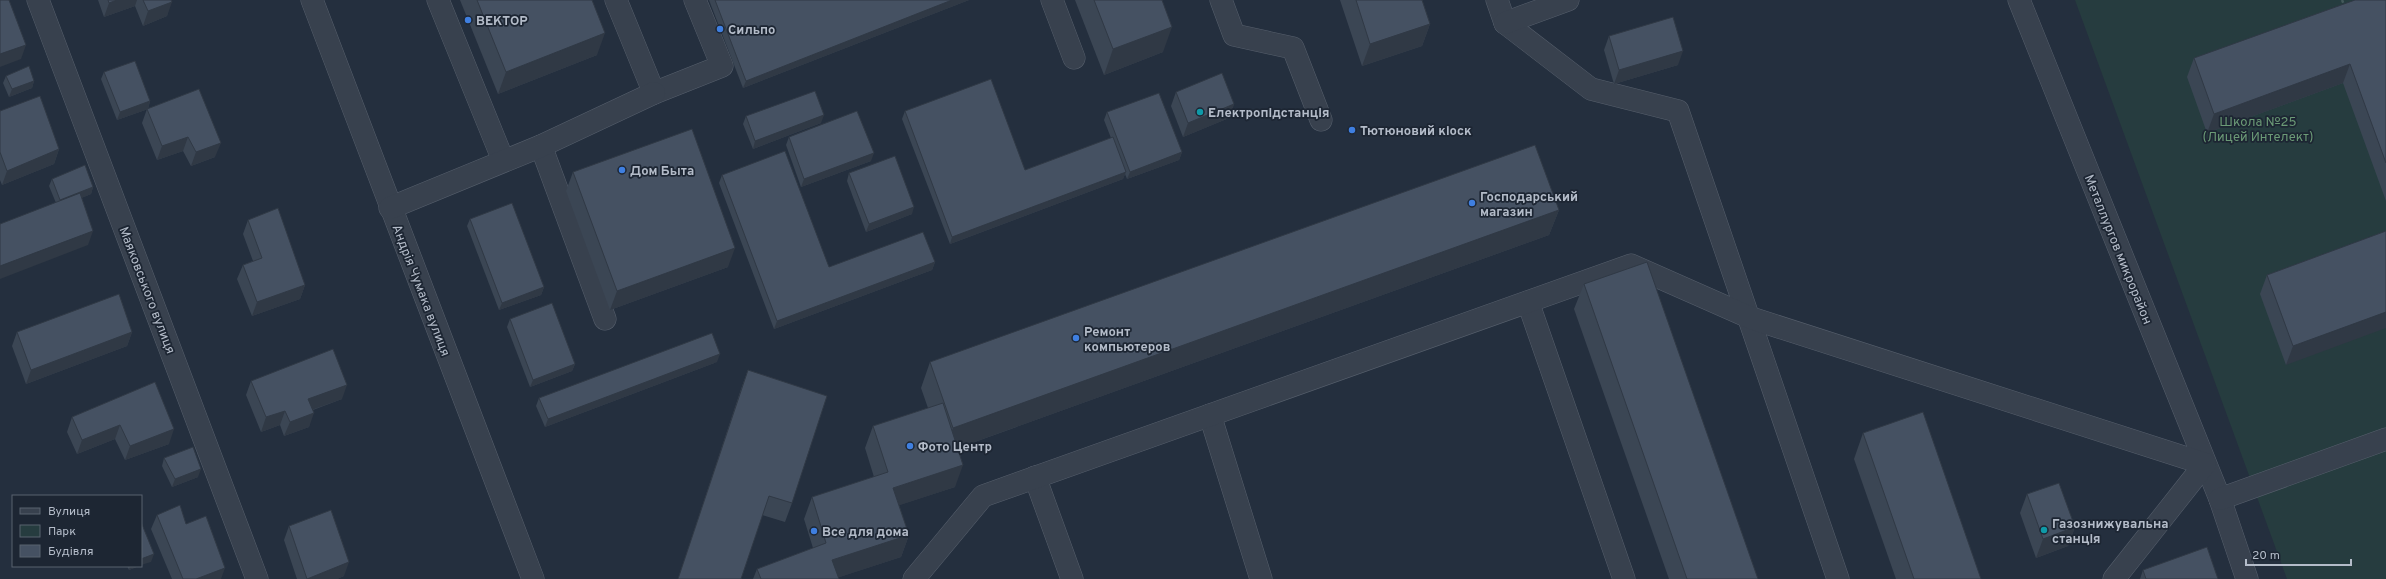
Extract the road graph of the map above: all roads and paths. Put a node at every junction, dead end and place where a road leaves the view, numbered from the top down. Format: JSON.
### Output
{"nodes":[{"id":1,"x":38,"y":0,"type":"edge"},
{"id":2,"x":312,"y":0,"type":"edge"},
{"id":3,"x":438,"y":0,"type":"edge"},
{"id":4,"x":616,"y":0,"type":"edge"},
{"id":5,"x":695,"y":0,"type":"edge"},
{"id":6,"x":1052,"y":0,"type":"edge"},
{"id":7,"x":1221,"y":0,"type":"edge"},
{"id":8,"x":1497,"y":0,"type":"edge"},
{"id":9,"x":1568,"y":0,"type":"edge"},
{"id":10,"x":2019,"y":0,"type":"edge"},
{"id":11,"x":2342,"y":0,"type":"edge"},
{"id":12,"x":2347,"y":12,"type":"edge"},
{"id":13,"x":1505,"y":23,"type":"junction"},
{"id":14,"x":1074,"y":58,"type":"dead end"},
{"id":15,"x":654,"y":93,"type":"junction"},
{"id":16,"x":1320,"y":120,"type":"dead end"},
{"id":17,"x":541,"y":146,"type":"junction"},
{"id":18,"x":503,"y":160,"type":"junction"},
{"id":19,"x":390,"y":208,"type":"junction"},
{"id":20,"x":1528,"y":302,"type":"junction"},
{"id":21,"x":1751,"y":318,"type":"junction"},
{"id":22,"x":605,"y":319,"type":"dead end"},
{"id":23,"x":1210,"y":416,"type":"junction"},
{"id":24,"x":2386,"y":439,"type":"edge"},
{"id":25,"x":2205,"y":464,"type":"junction"},
{"id":26,"x":1035,"y":477,"type":"junction"},
{"id":27,"x":2220,"y":499,"type":"junction"},
{"id":28,"x":257,"y":579,"type":"edge"},
{"id":29,"x":533,"y":579,"type":"edge"},
{"id":30,"x":914,"y":579,"type":"edge"},
{"id":31,"x":1072,"y":579,"type":"edge"},
{"id":32,"x":1261,"y":579,"type":"edge"},
{"id":33,"x":1624,"y":579,"type":"edge"},
{"id":34,"x":1838,"y":579,"type":"edge"},
{"id":35,"x":2114,"y":579,"type":"edge"},
{"id":36,"x":2248,"y":579,"type":"edge"}],
"edges":[{"from":1,"to":28,"type":"street","name":"Маяковського вулиця"},
{"from":2,"to":19,"type":"street","name":"Андрія Чумака вулиця"},
{"from":3,"to":18,"type":"street"},
{"from":4,"to":15,"type":"street"},
{"from":5,"to":15,"type":"street"},
{"from":6,"to":14,"type":"street"},
{"from":7,"to":16,"type":"street"},
{"from":8,"to":13,"type":"street"},
{"from":9,"to":13,"type":"street"},
{"from":10,"to":25,"type":"street","name":"Металлургов микрорайон"},
{"from":11,"to":12,"type":"path"},
{"from":13,"to":21,"type":"street"},
{"from":15,"to":17,"type":"street"},
{"from":17,"to":18,"type":"street"},
{"from":17,"to":22,"type":"street"},
{"from":18,"to":19,"type":"street"},
{"from":19,"to":29,"type":"street","name":"Андрія Чумака вулиця"},
{"from":20,"to":21,"type":"street"},
{"from":20,"to":23,"type":"street"},
{"from":20,"to":33,"type":"street"},
{"from":21,"to":25,"type":"street"},
{"from":21,"to":34,"type":"street"},
{"from":23,"to":26,"type":"street"},
{"from":23,"to":32,"type":"street"},
{"from":24,"to":27,"type":"street"},
{"from":25,"to":27,"type":"street","name":"Металлургов микрорайон"},
{"from":25,"to":35,"type":"street"},
{"from":26,"to":30,"type":"street"},
{"from":26,"to":31,"type":"street"},
{"from":27,"to":36,"type":"street","name":"Металлургов микрорайон"}]}
